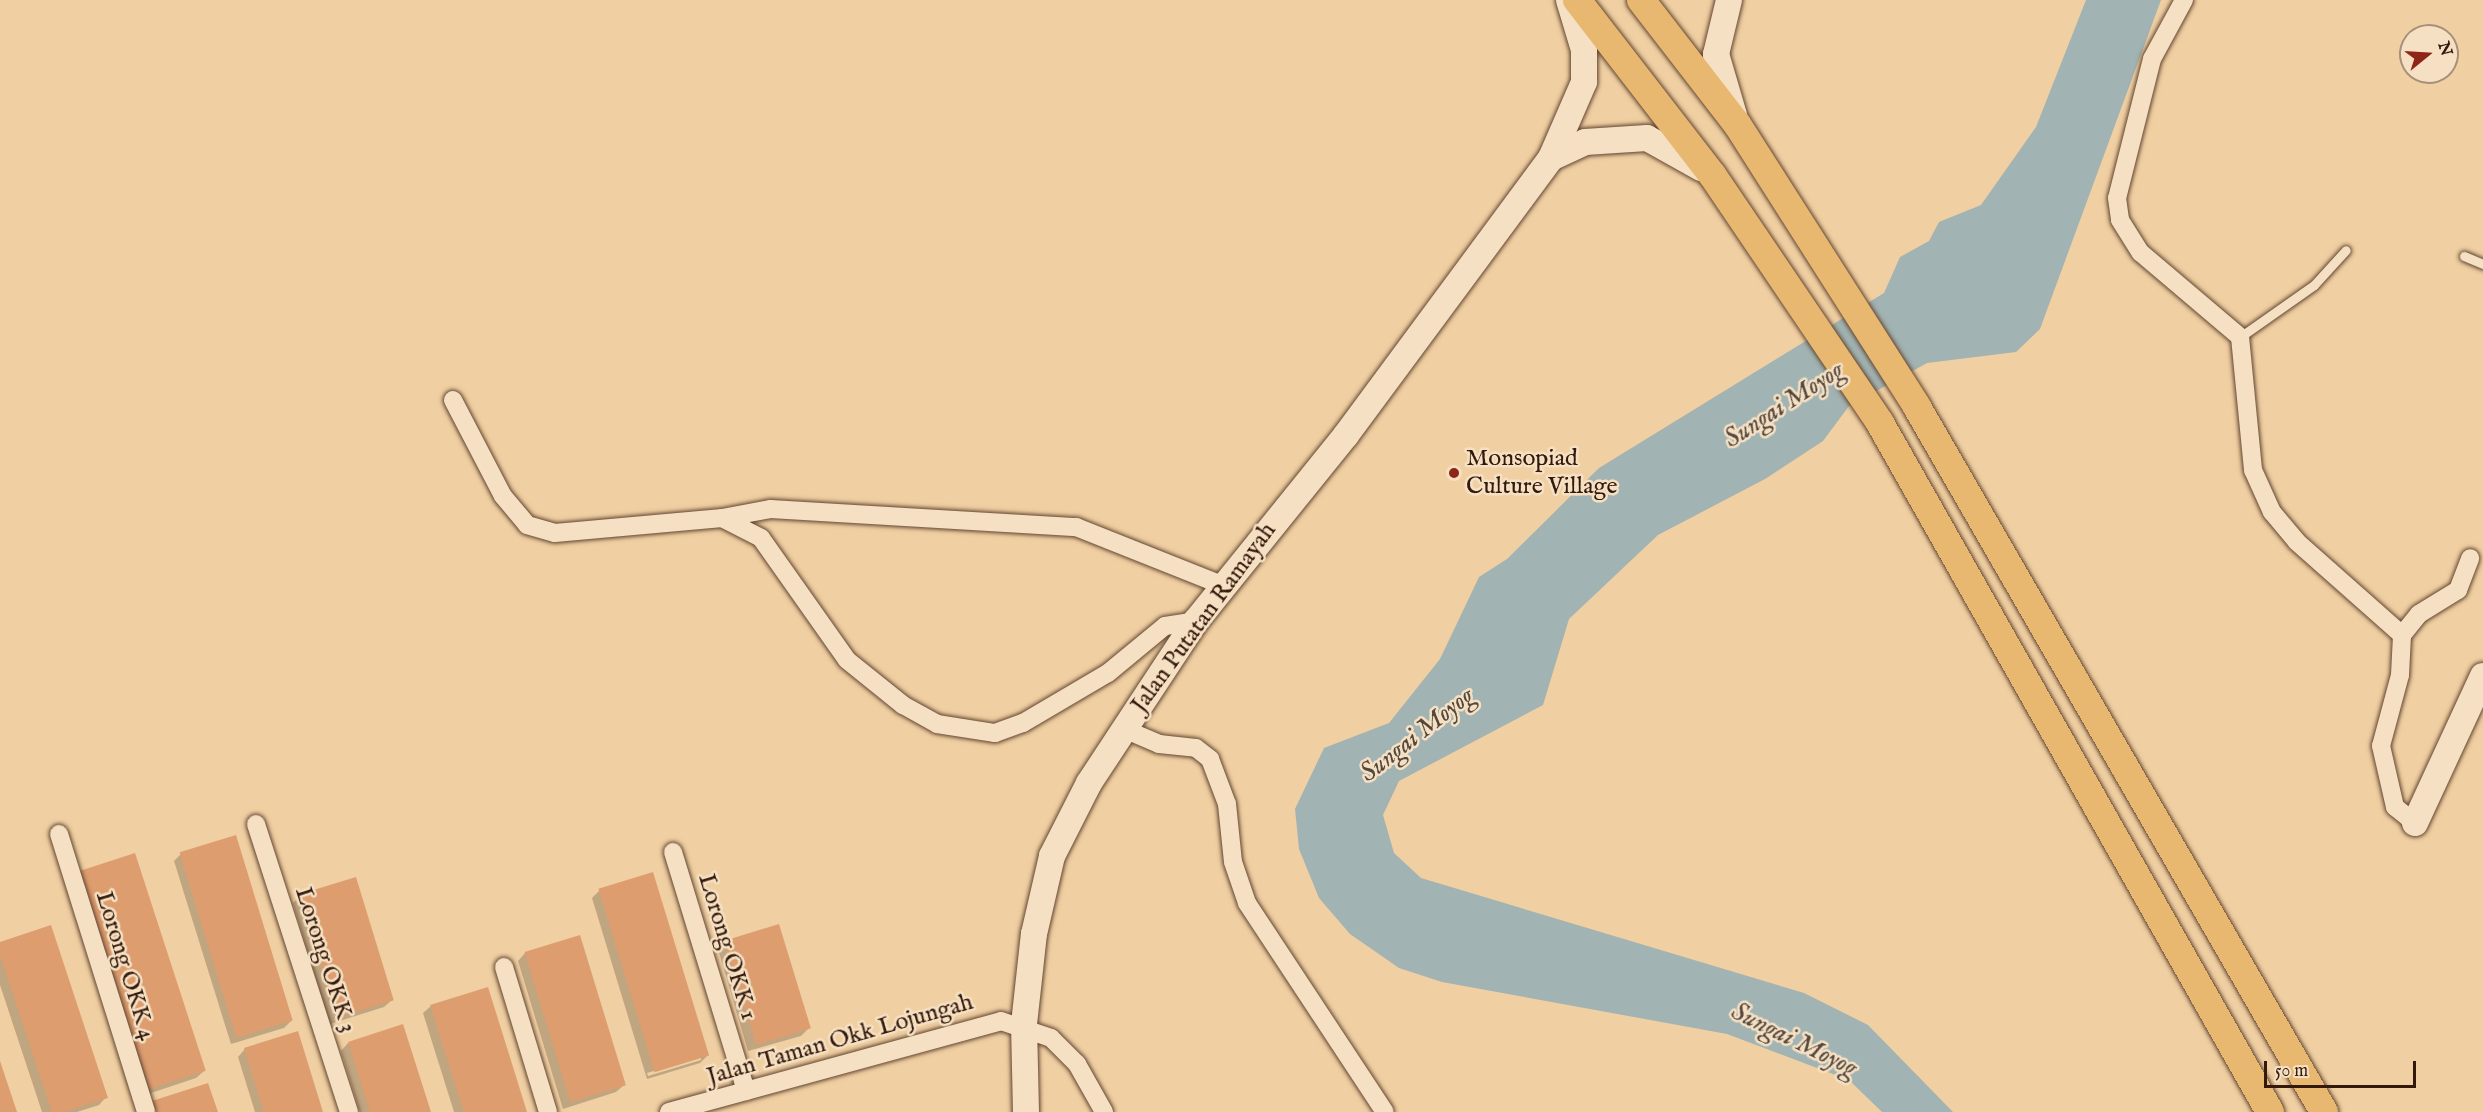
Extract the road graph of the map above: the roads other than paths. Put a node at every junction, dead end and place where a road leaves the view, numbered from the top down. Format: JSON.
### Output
{"nodes":[{"id":1,"x":1569,"y":0,"type":"edge"},
{"id":2,"x":1576,"y":0,"type":"edge"},
{"id":3,"x":1641,"y":0,"type":"edge"},
{"id":4,"x":1729,"y":0,"type":"edge"},
{"id":5,"x":2184,"y":0,"type":"edge"},
{"id":6,"x":1737,"y":124,"type":"junction"},
{"id":7,"x":1551,"y":158,"type":"junction"},
{"id":8,"x":1713,"y":176,"type":"junction"},
{"id":9,"x":2346,"y":250,"type":"dead end"},
{"id":10,"x":2464,"y":256,"type":"dead end"},
{"id":11,"x":2483,"y":264,"type":"edge"},
{"id":12,"x":2240,"y":337,"type":"junction"},
{"id":13,"x":453,"y":400,"type":"dead end"},
{"id":14,"x":722,"y":518,"type":"junction"},
{"id":15,"x":2470,"y":558,"type":"dead end"},
{"id":16,"x":1222,"y":585,"type":"junction"},
{"id":17,"x":1196,"y":621,"type":"junction"},
{"id":18,"x":2402,"y":635,"type":"junction"},
{"id":19,"x":2483,"y":676,"type":"edge"},
{"id":20,"x":1124,"y":729,"type":"junction"},
{"id":21,"x":2415,"y":823,"type":"joint"},
{"id":22,"x":256,"y":824,"type":"dead end"},
{"id":23,"x":59,"y":834,"type":"dead end"},
{"id":24,"x":673,"y":852,"type":"dead end"},
{"id":25,"x":504,"y":967,"type":"dead end"},
{"id":26,"x":1024,"y":1024,"type":"junction"},
{"id":27,"x":746,"y":1091,"type":"junction"},
{"id":28,"x":146,"y":1112,"type":"edge"},
{"id":29,"x":349,"y":1112,"type":"edge"},
{"id":30,"x":548,"y":1112,"type":"edge"},
{"id":31,"x":669,"y":1112,"type":"edge"},
{"id":32,"x":1026,"y":1112,"type":"edge"},
{"id":33,"x":1104,"y":1112,"type":"edge"},
{"id":34,"x":1384,"y":1112,"type":"edge"},
{"id":35,"x":2270,"y":1112,"type":"edge"},
{"id":36,"x":2324,"y":1112,"type":"edge"}],
"edges":[{"from":1,"to":7,"type":"main road","name":"Jalan Putatan Ramayah"},
{"from":2,"to":8,"type":"main road"},
{"from":3,"to":6,"type":"main road"},
{"from":4,"to":6,"type":"main road"},
{"from":5,"to":12,"type":"street"},
{"from":6,"to":36,"type":"main road"},
{"from":7,"to":8,"type":"main road","name":"Jalan Putatan Ramayah"},
{"from":7,"to":16,"type":"main road","name":"Jalan Putatan Ramayah"},
{"from":8,"to":35,"type":"main road"},
{"from":9,"to":12,"type":"lane"},
{"from":10,"to":11,"type":"lane"},
{"from":12,"to":18,"type":"street"},
{"from":13,"to":14,"type":"street"},
{"from":14,"to":16,"type":"street"},
{"from":14,"to":17,"type":"street"},
{"from":15,"to":18,"type":"street"},
{"from":16,"to":17,"type":"main road","name":"Jalan Putatan Ramayah"},
{"from":17,"to":20,"type":"main road","name":"Jalan Putatan Ramayah"},
{"from":18,"to":21,"type":"street"},
{"from":19,"to":21,"type":"main road"},
{"from":20,"to":26,"type":"main road","name":"Jalan Putatan Ramayah"},
{"from":20,"to":34,"type":"street"},
{"from":22,"to":29,"type":"street","name":"Lorong OKK 3"},
{"from":23,"to":28,"type":"street","name":"Lorong OKK 4"},
{"from":24,"to":27,"type":"street","name":"Lorong OKK 1"},
{"from":25,"to":30,"type":"street"},
{"from":26,"to":27,"type":"street","name":"Jalan Taman Okk Lojungah"},
{"from":26,"to":32,"type":"main road","name":"Jalan Putatan Ramayah"},
{"from":26,"to":33,"type":"street"},
{"from":27,"to":31,"type":"street","name":"Jalan Taman Okk Lojungah"}]}
